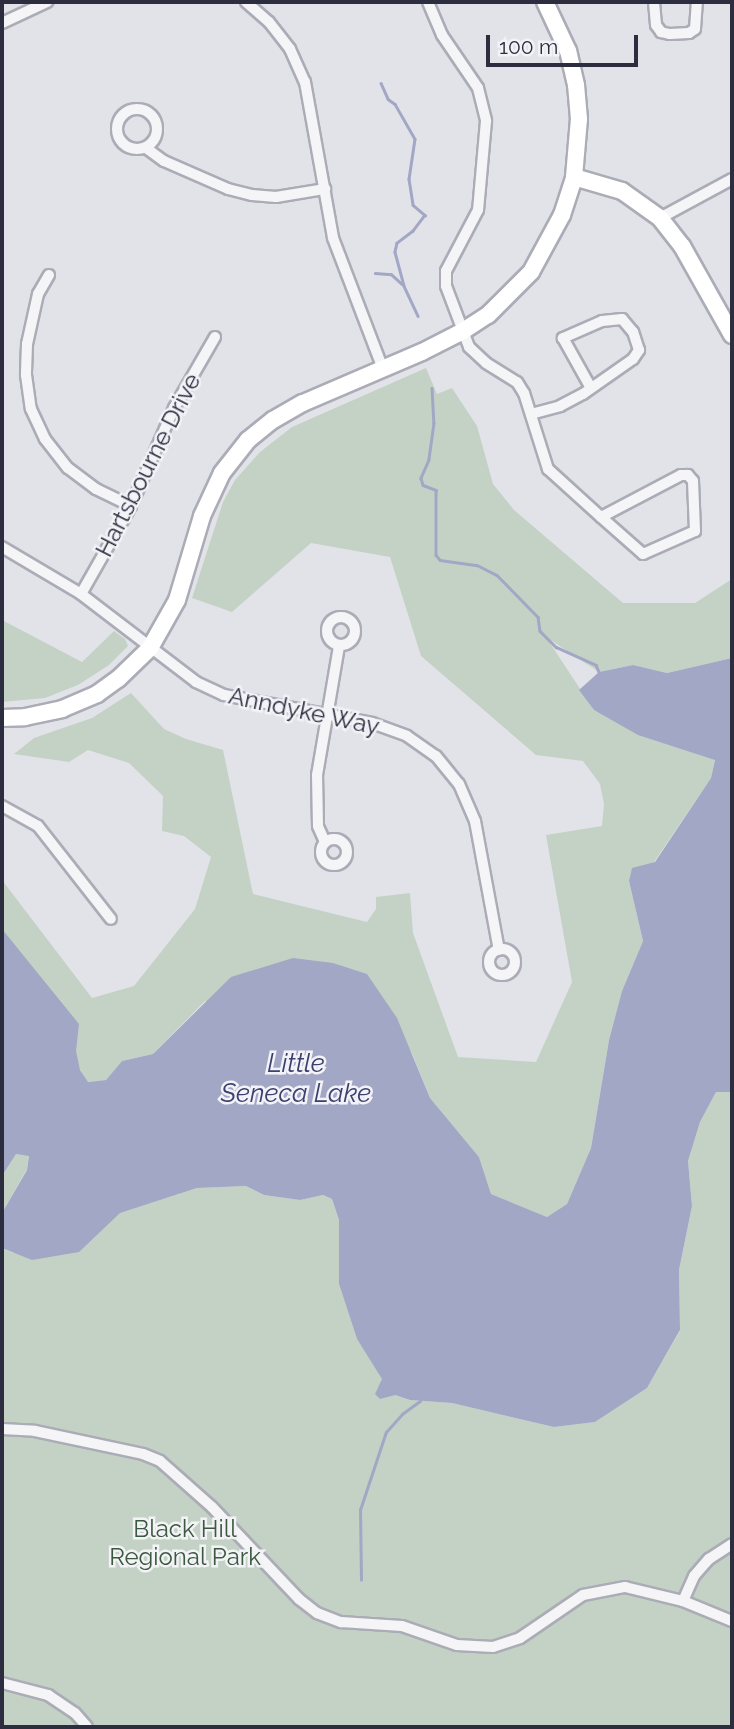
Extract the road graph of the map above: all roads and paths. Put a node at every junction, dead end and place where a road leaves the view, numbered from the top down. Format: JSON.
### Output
{"nodes":[{"id":1,"x":47,"y":2,"type":"edge"},
{"id":2,"x":246,"y":2,"type":"edge"},
{"id":3,"x":428,"y":2,"type":"edge"},
{"id":4,"x":545,"y":2,"type":"edge"},
{"id":5,"x":654,"y":2,"type":"edge"},
{"id":6,"x":697,"y":2,"type":"edge"},
{"id":7,"x":2,"y":23,"type":"edge"},
{"id":8,"x":146,"y":148,"type":"dead end"},
{"id":9,"x":574,"y":177,"type":"junction"},
{"id":10,"x":732,"y":179,"type":"edge"},
{"id":11,"x":325,"y":189,"type":"junction"},
{"id":12,"x":660,"y":218,"type":"junction"},
{"id":13,"x":49,"y":275,"type":"dead end"},
{"id":14,"x":463,"y":331,"type":"junction"},
{"id":15,"x":732,"y":335,"type":"edge"},
{"id":16,"x":215,"y":337,"type":"dead end"},
{"id":17,"x":383,"y":369,"type":"junction"},
{"id":18,"x":591,"y":388,"type":"junction"},
{"id":19,"x":531,"y":414,"type":"junction"},
{"id":20,"x":131,"y":506,"type":"junction"},
{"id":21,"x":601,"y":517,"type":"junction"},
{"id":22,"x":2,"y":547,"type":"edge"},
{"id":23,"x":82,"y":594,"type":"junction"},
{"id":24,"x":339,"y":646,"type":"dead end"},
{"id":25,"x":150,"y":648,"type":"junction"},
{"id":26,"x":328,"y":715,"type":"junction"},
{"id":27,"x":2,"y":718,"type":"edge"},
{"id":28,"x":2,"y":806,"type":"edge"},
{"id":29,"x":326,"y":842,"type":"dead end"},
{"id":30,"x":111,"y":919,"type":"dead end"},
{"id":31,"x":499,"y":950,"type":"dead end"},
{"id":32,"x":2,"y":1429,"type":"edge"},
{"id":33,"x":732,"y":1544,"type":"edge"},
{"id":34,"x":682,"y":1601,"type":"junction"},
{"id":35,"x":732,"y":1621,"type":"edge"},
{"id":36,"x":2,"y":1683,"type":"edge"},
{"id":37,"x":87,"y":1727,"type":"edge"}],
"edges":[{"from":1,"to":7,"type":"street"},
{"from":2,"to":11,"type":"street"},
{"from":3,"to":14,"type":"street"},
{"from":4,"to":9,"type":"street"},
{"from":5,"to":6,"type":"street"},
{"from":8,"to":11,"type":"street"},
{"from":9,"to":12,"type":"street"},
{"from":9,"to":14,"type":"street"},
{"from":10,"to":12,"type":"street"},
{"from":11,"to":17,"type":"street"},
{"from":12,"to":15,"type":"street"},
{"from":13,"to":20,"type":"street"},
{"from":14,"to":17,"type":"street"},
{"from":14,"to":19,"type":"street"},
{"from":16,"to":20,"type":"street","name":"Hartsbourne Drive"},
{"from":17,"to":25,"type":"street"},
{"from":18,"to":18,"type":"street"},
{"from":18,"to":19,"type":"street"},
{"from":19,"to":21,"type":"street"},
{"from":20,"to":23,"type":"street","name":"Hartsbourne Drive"},
{"from":21,"to":21,"type":"street"},
{"from":22,"to":23,"type":"street","name":"Anndyke Way"},
{"from":23,"to":25,"type":"street","name":"Anndyke Way"},
{"from":24,"to":26,"type":"street"},
{"from":25,"to":26,"type":"street","name":"Anndyke Way"},
{"from":25,"to":27,"type":"street"},
{"from":26,"to":29,"type":"street"},
{"from":26,"to":31,"type":"street","name":"Anndyke Way"},
{"from":28,"to":30,"type":"street"},
{"from":32,"to":34,"type":"street"},
{"from":33,"to":34,"type":"street"},
{"from":34,"to":35,"type":"street"},
{"from":36,"to":37,"type":"street"}]}
